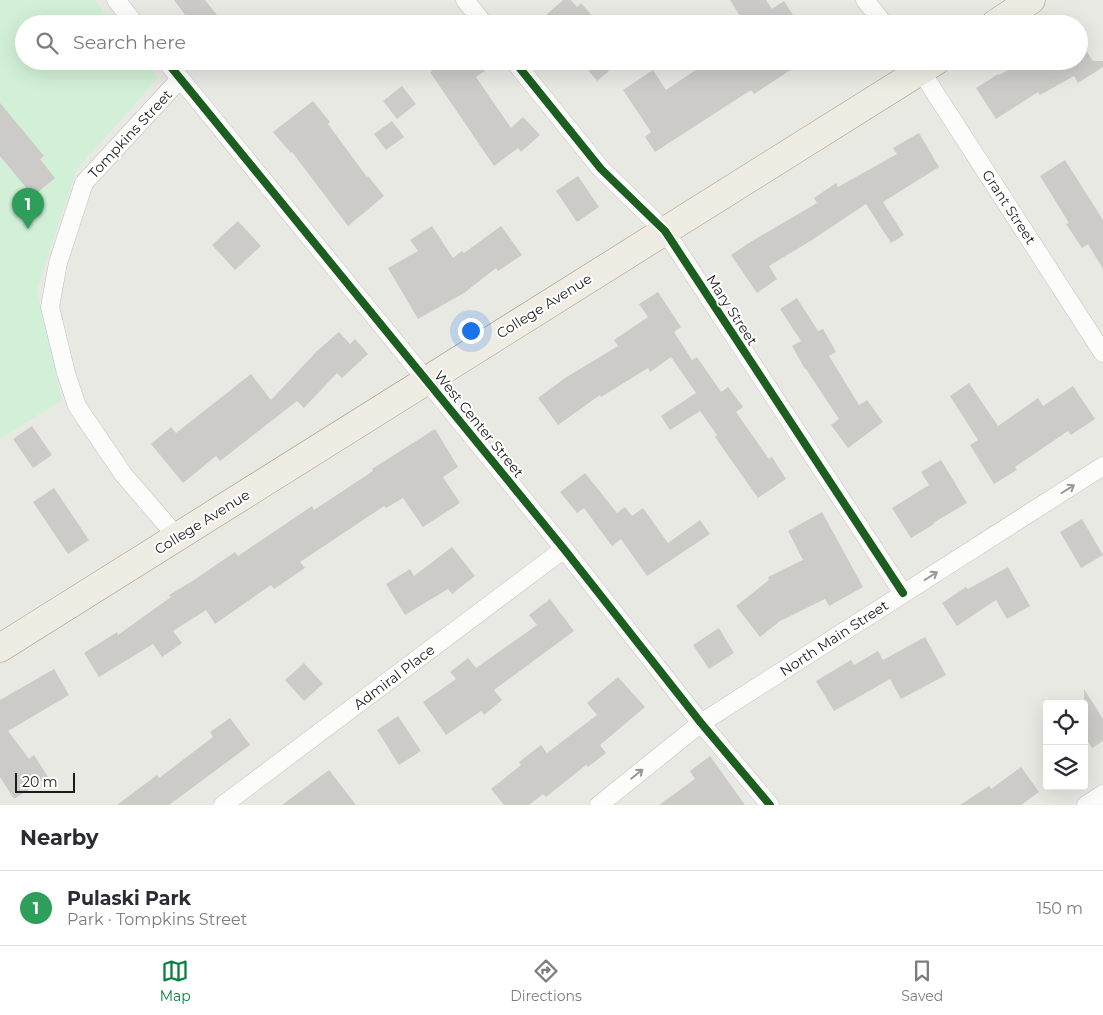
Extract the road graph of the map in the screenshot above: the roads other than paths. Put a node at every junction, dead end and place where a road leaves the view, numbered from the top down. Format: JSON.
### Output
{"nodes":[{"id":1,"x":116,"y":0,"type":"edge"},
{"id":2,"x":465,"y":0,"type":"edge"},
{"id":3,"x":865,"y":0,"type":"edge"},
{"id":4,"x":1031,"y":0,"type":"edge"},
{"id":5,"x":128,"y":15,"type":"edge"},
{"id":6,"x":477,"y":15,"type":"edge"},
{"id":7,"x":877,"y":15,"type":"edge"},
{"id":8,"x":1008,"y":15,"type":"edge"},
{"id":9,"x":173,"y":70,"type":"edge"},
{"id":10,"x":521,"y":70,"type":"edge"},
{"id":11,"x":915,"y":70,"type":"edge"},
{"id":12,"x":928,"y":70,"type":"edge"},
{"id":13,"x":180,"y":79,"type":"junction"},
{"id":14,"x":665,"y":230,"type":"junction"},
{"id":15,"x":1103,"y":353,"type":"edge"},
{"id":16,"x":426,"y":380,"type":"junction"},
{"id":17,"x":1103,"y":466,"type":"edge"},
{"id":18,"x":178,"y":538,"type":"junction"},
{"id":19,"x":564,"y":549,"type":"junction"},
{"id":20,"x":903,"y":593,"type":"junction"},
{"id":21,"x":0,"y":648,"type":"edge"},
{"id":22,"x":701,"y":723,"type":"junction"},
{"id":23,"x":1103,"y":794,"type":"edge"},
{"id":24,"x":223,"y":805,"type":"edge"},
{"id":25,"x":599,"y":805,"type":"edge"},
{"id":26,"x":770,"y":805,"type":"edge"},
{"id":27,"x":1086,"y":805,"type":"edge"}],
"edges":[{"from":1,"to":5,"type":"street"},
{"from":2,"to":6,"type":"street"},
{"from":3,"to":7,"type":"street"},
{"from":4,"to":8,"type":"main road"},
{"from":9,"to":13,"type":"street","name":"West Center Street"},
{"from":10,"to":14,"type":"street","name":"Mary Street"},
{"from":11,"to":14,"type":"main road","name":"College Avenue"},
{"from":12,"to":15,"type":"street","name":"Grant Street"},
{"from":13,"to":16,"type":"street","name":"West Center Street"},
{"from":13,"to":18,"type":"street","name":"Tompkins Street"},
{"from":14,"to":16,"type":"main road","name":"College Avenue"},
{"from":14,"to":20,"type":"street","name":"Mary Street"},
{"from":16,"to":18,"type":"main road","name":"College Avenue"},
{"from":16,"to":19,"type":"street","name":"West Center Street"},
{"from":20,"to":17,"type":"street","name":"North Main Street","one_way":true},
{"from":18,"to":21,"type":"main road","name":"College Avenue"},
{"from":19,"to":22,"type":"street","name":"West Center Street"},
{"from":19,"to":24,"type":"street","name":"Admiral Place"},
{"from":20,"to":22,"type":"street","name":"North Main Street"},
{"from":25,"to":22,"type":"street","name":"North Main Street","one_way":true},
{"from":22,"to":26,"type":"street","name":"West Center Street"},
{"from":23,"to":27,"type":"street"}]}
